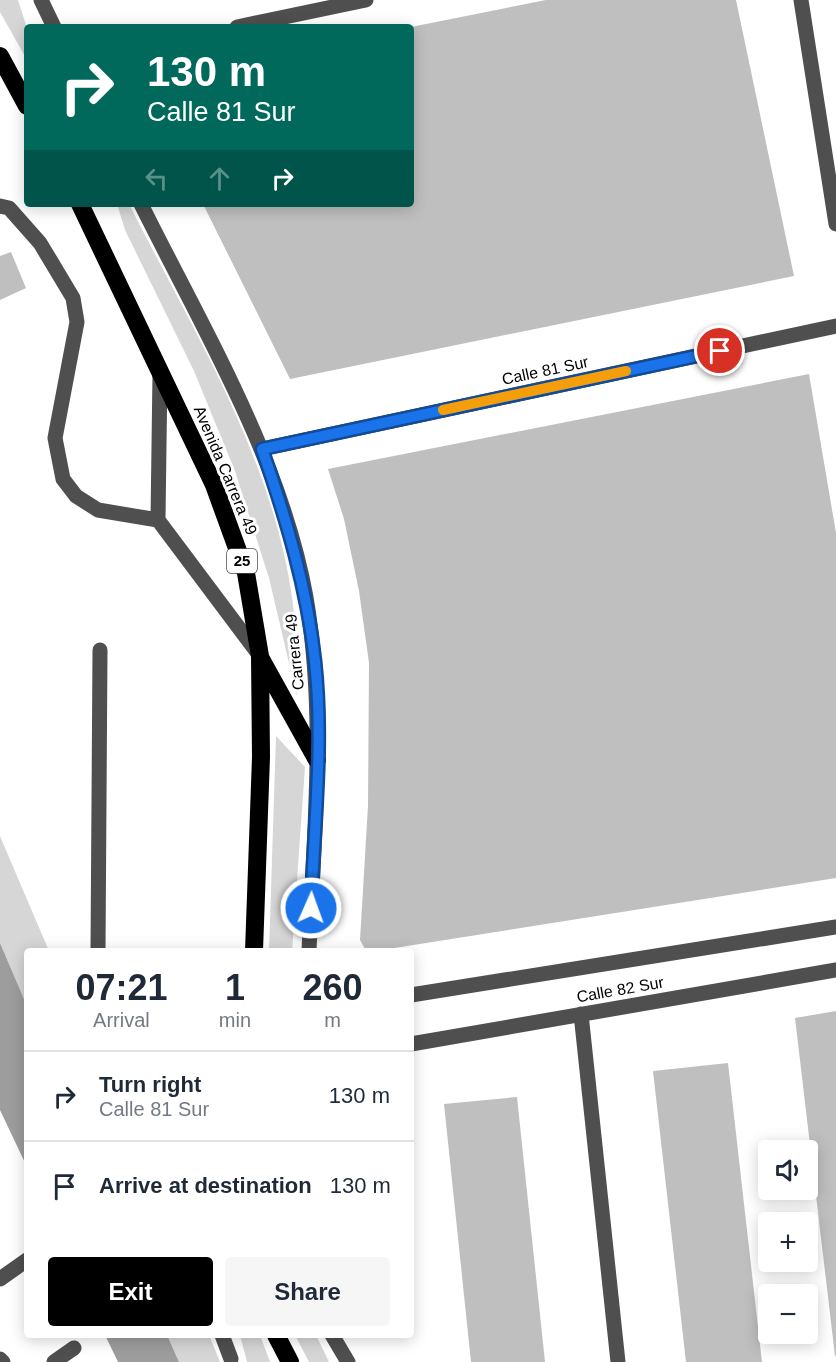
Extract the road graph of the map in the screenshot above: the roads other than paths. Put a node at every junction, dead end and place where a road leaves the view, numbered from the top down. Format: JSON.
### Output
{"nodes":[{"id":1,"x":41,"y":0,"type":"edge"},
{"id":2,"x":366,"y":0,"type":"edge"},
{"id":3,"x":801,"y":0,"type":"edge"},
{"id":4,"x":53,"y":24,"type":"edge"},
{"id":5,"x":251,"y":24,"type":"edge"},
{"id":6,"x":0,"y":56,"type":"edge"},
{"id":7,"x":24,"y":100,"type":"edge"},
{"id":8,"x":0,"y":206,"type":"edge"},
{"id":9,"x":82,"y":207,"type":"edge"},
{"id":10,"x":94,"y":207,"type":"edge"},
{"id":11,"x":142,"y":207,"type":"edge"},
{"id":12,"x":836,"y":224,"type":"edge"},
{"id":13,"x":99,"y":239,"type":"junction"},
{"id":14,"x":836,"y":327,"type":"edge"},
{"id":15,"x":160,"y":370,"type":"junction"},
{"id":16,"x":262,"y":449,"type":"junction"},
{"id":17,"x":158,"y":520,"type":"junction"},
{"id":18,"x":100,"y":650,"type":"dead end"},
{"id":19,"x":260,"y":656,"type":"junction"},
{"id":20,"x":317,"y":760,"type":"junction"},
{"id":21,"x":836,"y":927,"type":"edge"},
{"id":22,"x":98,"y":948,"type":"edge"},
{"id":23,"x":254,"y":948,"type":"edge"},
{"id":24,"x":309,"y":948,"type":"edge"},
{"id":25,"x":836,"y":970,"type":"edge"},
{"id":26,"x":414,"y":996,"type":"edge"},
{"id":27,"x":581,"y":1014,"type":"junction"},
{"id":28,"x":414,"y":1043,"type":"edge"},
{"id":29,"x":24,"y":1262,"type":"edge"},
{"id":30,"x":0,"y":1279,"type":"edge"},
{"id":31,"x":223,"y":1338,"type":"edge"},
{"id":32,"x":267,"y":1338,"type":"edge"},
{"id":33,"x":278,"y":1338,"type":"edge"},
{"id":34,"x":334,"y":1338,"type":"edge"},
{"id":35,"x":74,"y":1348,"type":"dead end"},
{"id":36,"x":345,"y":1357,"type":"edge"},
{"id":37,"x":231,"y":1359,"type":"dead end"},
{"id":38,"x":54,"y":1362,"type":"edge"},
{"id":39,"x":275,"y":1362,"type":"edge"},
{"id":40,"x":290,"y":1362,"type":"edge"},
{"id":41,"x":618,"y":1362,"type":"edge"}],
"edges":[{"from":1,"to":4,"type":"street"},
{"from":2,"to":5,"type":"street"},
{"from":3,"to":12,"type":"street"},
{"from":6,"to":7,"type":"highway"},
{"from":8,"to":17,"type":"street"},
{"from":9,"to":13,"type":"highway","name":"Avenida Carrera 49","number":"25"},
{"from":10,"to":13,"type":"highway"},
{"from":11,"to":16,"type":"street","name":"Carrera 49"},
{"from":13,"to":15,"type":"highway","name":"Avenida Carrera 49","number":"25"},
{"from":14,"to":16,"type":"street","name":"Calle 81 Sur"},
{"from":15,"to":17,"type":"street"},
{"from":15,"to":19,"type":"highway","name":"Avenida Carrera 49","number":"25"},
{"from":16,"to":20,"type":"street","name":"Carrera 49"},
{"from":17,"to":19,"type":"street"},
{"from":18,"to":22,"type":"street"},
{"from":19,"to":20,"type":"highway"},
{"from":19,"to":23,"type":"highway","name":"Avenida Carrera 49","number":"25"},
{"from":20,"to":24,"type":"street","name":"Carrera 49"},
{"from":21,"to":26,"type":"street","name":"Calle 82 Sur"},
{"from":25,"to":27,"type":"street","name":"Calle 82 Sur"},
{"from":27,"to":28,"type":"street","name":"Calle 82 Sur"},
{"from":27,"to":41,"type":"street"},
{"from":29,"to":30,"type":"street"},
{"from":31,"to":37,"type":"street"},
{"from":32,"to":39,"type":"highway"},
{"from":33,"to":40,"type":"highway"},
{"from":34,"to":36,"type":"street"},
{"from":35,"to":38,"type":"street"}]}
